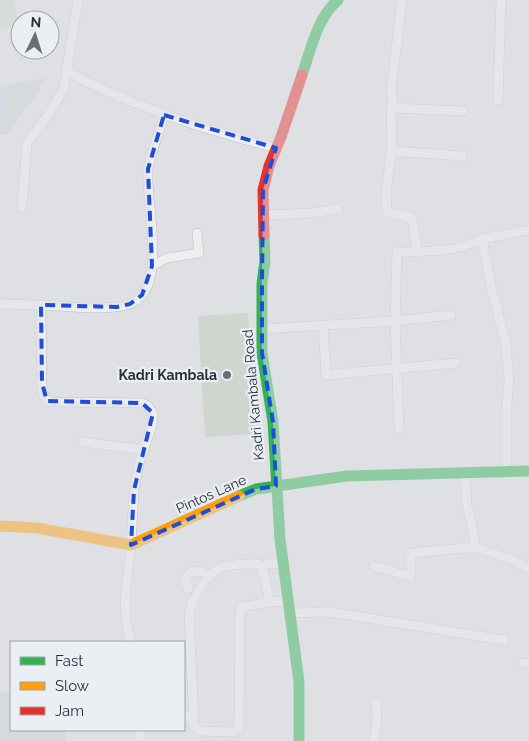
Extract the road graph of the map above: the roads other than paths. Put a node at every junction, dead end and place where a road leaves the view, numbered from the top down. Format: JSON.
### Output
{"nodes":[{"id":1,"x":78,"y":0,"type":"edge"},
{"id":2,"x":338,"y":0,"type":"edge"},
{"id":3,"x":402,"y":0,"type":"edge"},
{"id":4,"x":501,"y":0,"type":"edge"},
{"id":5,"x":67,"y":72,"type":"junction"},
{"id":6,"x":498,"y":100,"type":"dead end"},
{"id":7,"x":391,"y":108,"type":"junction"},
{"id":8,"x":463,"y":111,"type":"dead end"},
{"id":9,"x":164,"y":115,"type":"junction"},
{"id":10,"x":276,"y":148,"type":"junction"},
{"id":11,"x":391,"y":151,"type":"junction"},
{"id":12,"x":463,"y":156,"type":"dead end"},
{"id":13,"x":22,"y":207,"type":"dead end"},
{"id":14,"x":338,"y":209,"type":"dead end"},
{"id":15,"x":264,"y":215,"type":"junction"},
{"id":16,"x":529,"y":230,"type":"edge"},
{"id":17,"x":197,"y":233,"type":"dead end"},
{"id":18,"x":482,"y":239,"type":"junction"},
{"id":19,"x":417,"y":251,"type":"junction"},
{"id":20,"x":152,"y":266,"type":"junction"},
{"id":21,"x":0,"y":304,"type":"edge"},
{"id":22,"x":41,"y":305,"type":"junction"},
{"id":23,"x":451,"y":315,"type":"dead end"},
{"id":24,"x":395,"y":321,"type":"junction"},
{"id":25,"x":323,"y":325,"type":"junction"},
{"id":26,"x":262,"y":329,"type":"junction"},
{"id":27,"x":456,"y":363,"type":"dead end"},
{"id":28,"x":396,"y":368,"type":"junction"},
{"id":29,"x":399,"y":428,"type":"dead end"},
{"id":30,"x":83,"y":442,"type":"dead end"},
{"id":31,"x":144,"y":450,"type":"junction"},
{"id":32,"x":507,"y":470,"type":"junction"},
{"id":33,"x":529,"y":471,"type":"edge"},
{"id":34,"x":465,"y":472,"type":"junction"},
{"id":35,"x":276,"y":486,"type":"junction"},
{"id":36,"x":0,"y":526,"type":"edge"},
{"id":37,"x":131,"y":545,"type":"junction"},
{"id":38,"x":475,"y":547,"type":"junction"},
{"id":39,"x":283,"y":563,"type":"junction"},
{"id":40,"x":268,"y":564,"type":"dead end"},
{"id":41,"x":374,"y":566,"type":"dead end"},
{"id":42,"x":529,"y":568,"type":"edge"},
{"id":43,"x":211,"y":575,"type":"junction"},
{"id":44,"x":188,"y":589,"type":"dead end"},
{"id":45,"x":288,"y":601,"type":"junction"},
{"id":46,"x":270,"y":602,"type":"junction"},
{"id":47,"x":290,"y":613,"type":"junction"},
{"id":48,"x":504,"y":640,"type":"dead end"},
{"id":49,"x":130,"y":641,"type":"edge"},
{"id":50,"x":376,"y":703,"type":"dead end"},
{"id":51,"x":185,"y":716,"type":"edge"},
{"id":52,"x":194,"y":720,"type":"junction"},
{"id":53,"x":299,"y":741,"type":"edge"},
{"id":54,"x":374,"y":741,"type":"edge"}],
"edges":[{"from":1,"to":5,"type":"street"},
{"from":2,"to":10,"type":"street","name":"Kadri Kambala Road"},
{"from":3,"to":7,"type":"street"},
{"from":4,"to":6,"type":"street"},
{"from":5,"to":9,"type":"street"},
{"from":5,"to":13,"type":"street"},
{"from":7,"to":8,"type":"street"},
{"from":7,"to":11,"type":"street"},
{"from":9,"to":10,"type":"street"},
{"from":9,"to":20,"type":"street"},
{"from":10,"to":15,"type":"street","name":"Kadri Kambala Road"},
{"from":11,"to":12,"type":"street"},
{"from":11,"to":19,"type":"street"},
{"from":14,"to":15,"type":"street"},
{"from":15,"to":26,"type":"street","name":"Kadri Kambala Road"},
{"from":16,"to":18,"type":"street"},
{"from":17,"to":20,"type":"street"},
{"from":18,"to":19,"type":"street"},
{"from":18,"to":32,"type":"street"},
{"from":19,"to":24,"type":"street"},
{"from":20,"to":22,"type":"street"},
{"from":21,"to":22,"type":"street"},
{"from":22,"to":31,"type":"street"},
{"from":23,"to":24,"type":"street"},
{"from":24,"to":25,"type":"street"},
{"from":24,"to":28,"type":"street"},
{"from":25,"to":26,"type":"street"},
{"from":25,"to":28,"type":"street"},
{"from":26,"to":35,"type":"street","name":"Kadri Kambala Road"},
{"from":27,"to":28,"type":"street"},
{"from":28,"to":29,"type":"street"},
{"from":30,"to":31,"type":"street"},
{"from":31,"to":37,"type":"street"},
{"from":32,"to":33,"type":"street","name":"Pintos Lane"},
{"from":32,"to":34,"type":"street","name":"Pintos Lane"},
{"from":34,"to":35,"type":"street","name":"Pintos Lane"},
{"from":34,"to":38,"type":"street"},
{"from":35,"to":37,"type":"street","name":"Pintos Lane"},
{"from":35,"to":39,"type":"street","name":"Kadri Kambala Road"},
{"from":36,"to":37,"type":"street"},
{"from":37,"to":49,"type":"street"},
{"from":38,"to":41,"type":"street"},
{"from":38,"to":42,"type":"street"},
{"from":39,"to":40,"type":"street"},
{"from":39,"to":45,"type":"street","name":"Kadri Kambala Road"},
{"from":43,"to":44,"type":"street"},
{"from":43,"to":46,"type":"street"},
{"from":43,"to":52,"type":"street"},
{"from":45,"to":46,"type":"street"},
{"from":45,"to":47,"type":"street","name":"Kadri Kambala Road"},
{"from":46,"to":52,"type":"street"},
{"from":47,"to":48,"type":"street"},
{"from":47,"to":53,"type":"street","name":"Kadri Kambala Road"},
{"from":50,"to":54,"type":"street"},
{"from":51,"to":52,"type":"street"}]}
